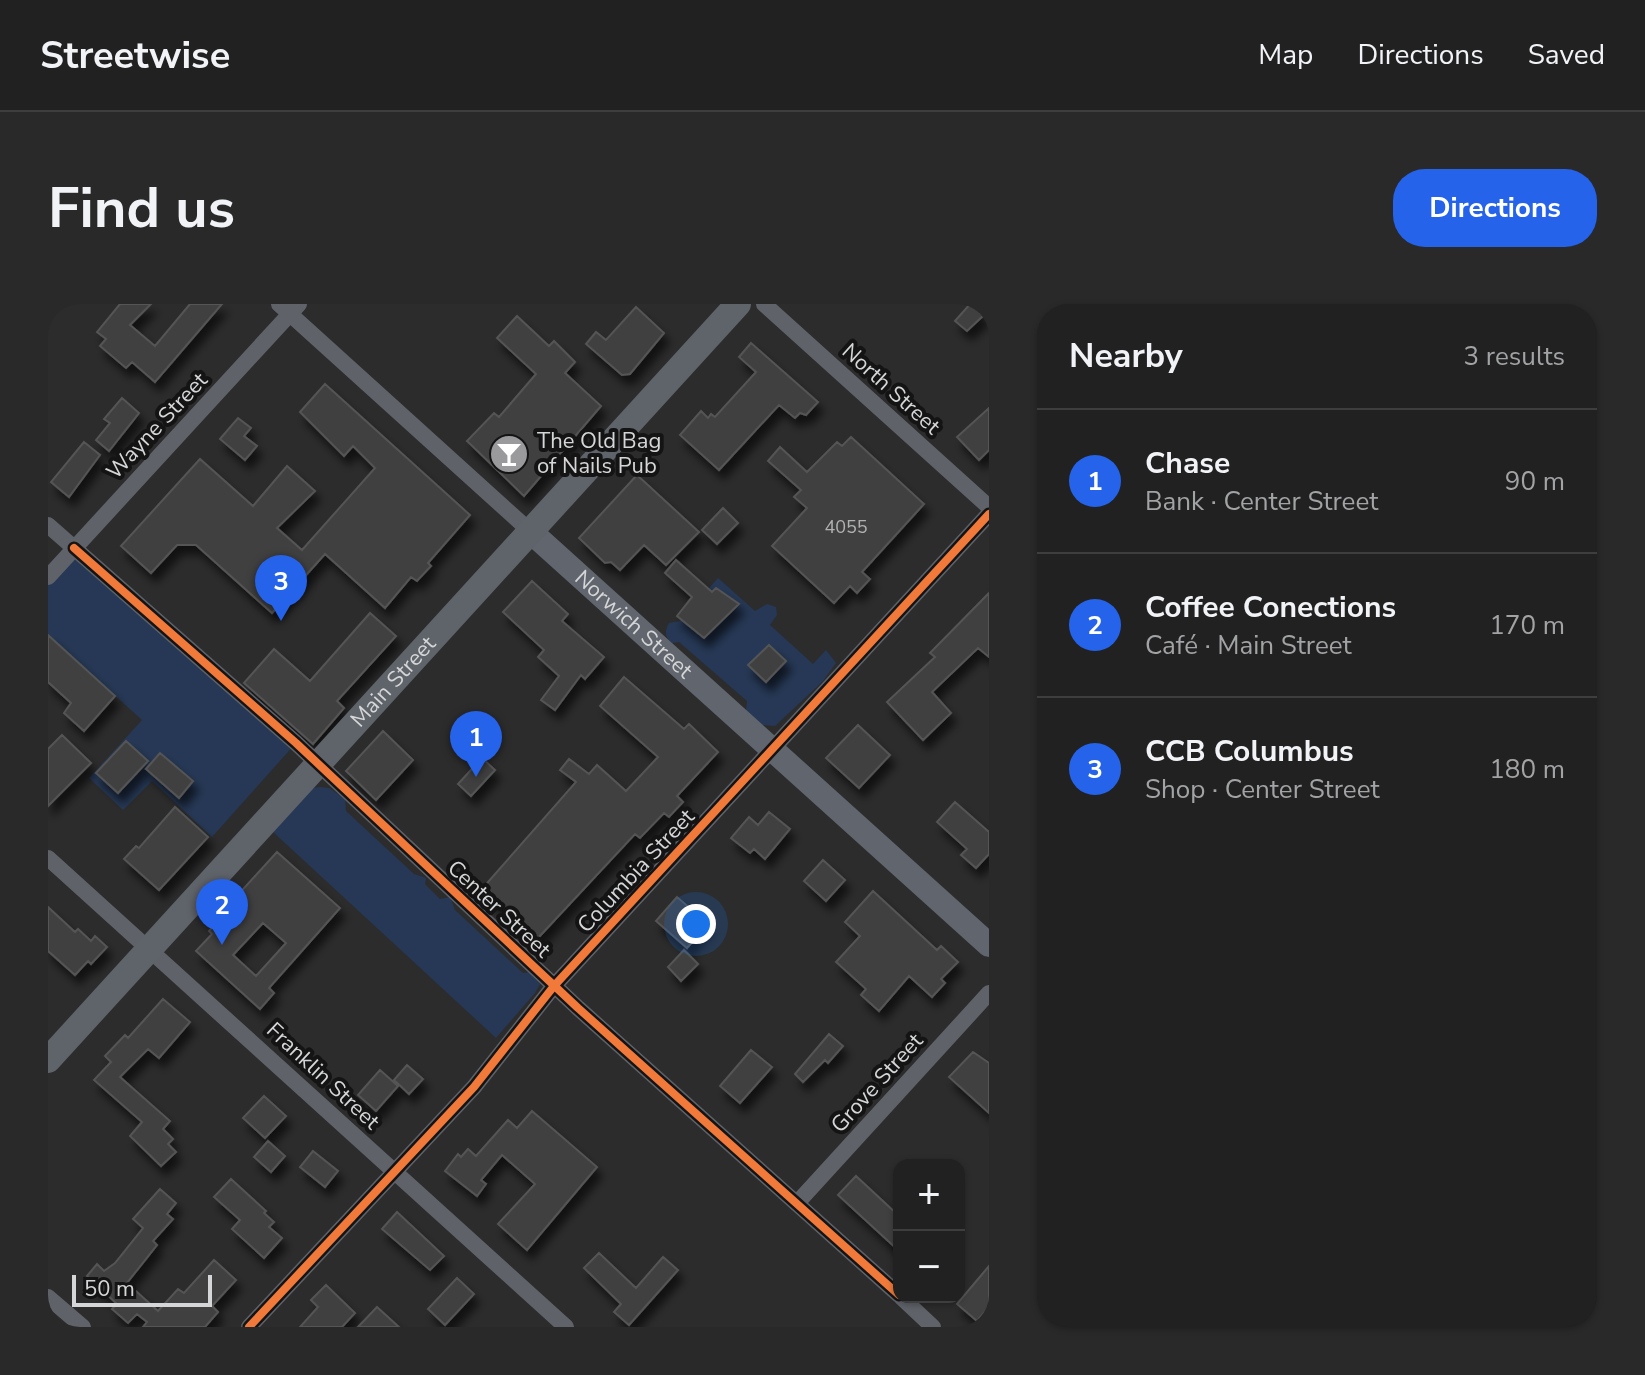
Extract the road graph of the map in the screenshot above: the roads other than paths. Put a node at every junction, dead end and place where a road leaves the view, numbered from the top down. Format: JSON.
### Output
{"nodes":[{"id":1,"x":738,"y":304,"type":"edge"},
{"id":2,"x":764,"y":304,"type":"edge"},
{"id":3,"x":290,"y":307,"type":"edge"},
{"id":4,"x":989,"y":507,"type":"edge"},
{"id":5,"x":989,"y":514,"type":"edge"},
{"id":6,"x":48,"y":525,"type":"edge"},
{"id":7,"x":531,"y":532,"type":"junction"},
{"id":8,"x":74,"y":548,"type":"junction"},
{"id":9,"x":48,"y":577,"type":"edge"},
{"id":10,"x":772,"y":749,"type":"junction"},
{"id":11,"x":319,"y":764,"type":"junction"},
{"id":12,"x":48,"y":858,"type":"edge"},
{"id":13,"x":989,"y":945,"type":"edge"},
{"id":14,"x":150,"y":949,"type":"junction"},
{"id":15,"x":554,"y":986,"type":"junction"},
{"id":16,"x":989,"y":993,"type":"edge"},
{"id":17,"x":48,"y":1060,"type":"edge"},
{"id":18,"x":393,"y":1171,"type":"junction"},
{"id":19,"x":798,"y":1202,"type":"junction"},
{"id":20,"x":893,"y":1290,"type":"edge"},
{"id":21,"x":48,"y":1297,"type":"edge"},
{"id":22,"x":907,"y":1303,"type":"edge"},
{"id":23,"x":83,"y":1327,"type":"edge"},
{"id":24,"x":249,"y":1327,"type":"edge"},
{"id":25,"x":566,"y":1327,"type":"edge"},
{"id":26,"x":933,"y":1327,"type":"edge"}],
"edges":[{"from":1,"to":7,"type":"main road","name":"Main Street"},
{"from":2,"to":4,"type":"street","name":"North Street"},
{"from":3,"to":7,"type":"street","name":"Norwich Street"},
{"from":3,"to":8,"type":"street","name":"Wayne Street"},
{"from":5,"to":10,"type":"street","name":"Columbia Street"},
{"from":6,"to":8,"type":"street","name":"Center Street"},
{"from":7,"to":10,"type":"main road","name":"Norwich Street"},
{"from":7,"to":11,"type":"main road","name":"Main Street"},
{"from":8,"to":9,"type":"street","name":"Wayne Street"},
{"from":8,"to":11,"type":"street","name":"Center Street"},
{"from":10,"to":13,"type":"main road","name":"Norwich Street"},
{"from":10,"to":15,"type":"street","name":"Columbia Street"},
{"from":11,"to":14,"type":"main road","name":"Main Street"},
{"from":11,"to":15,"type":"street","name":"Center Street"},
{"from":12,"to":14,"type":"street","name":"Franklin Street"},
{"from":14,"to":17,"type":"main road","name":"Main Street"},
{"from":14,"to":18,"type":"street","name":"Franklin Street"},
{"from":15,"to":18,"type":"street","name":"Columbia Street"},
{"from":15,"to":19,"type":"street","name":"Center Street"},
{"from":16,"to":19,"type":"street","name":"Grove Street"},
{"from":18,"to":24,"type":"street","name":"Columbia Street"},
{"from":18,"to":25,"type":"street","name":"Franklin Street"},
{"from":19,"to":20,"type":"street","name":"Center Street"},
{"from":21,"to":23,"type":"street"},
{"from":22,"to":26,"type":"street","name":"Center Street"}]}
